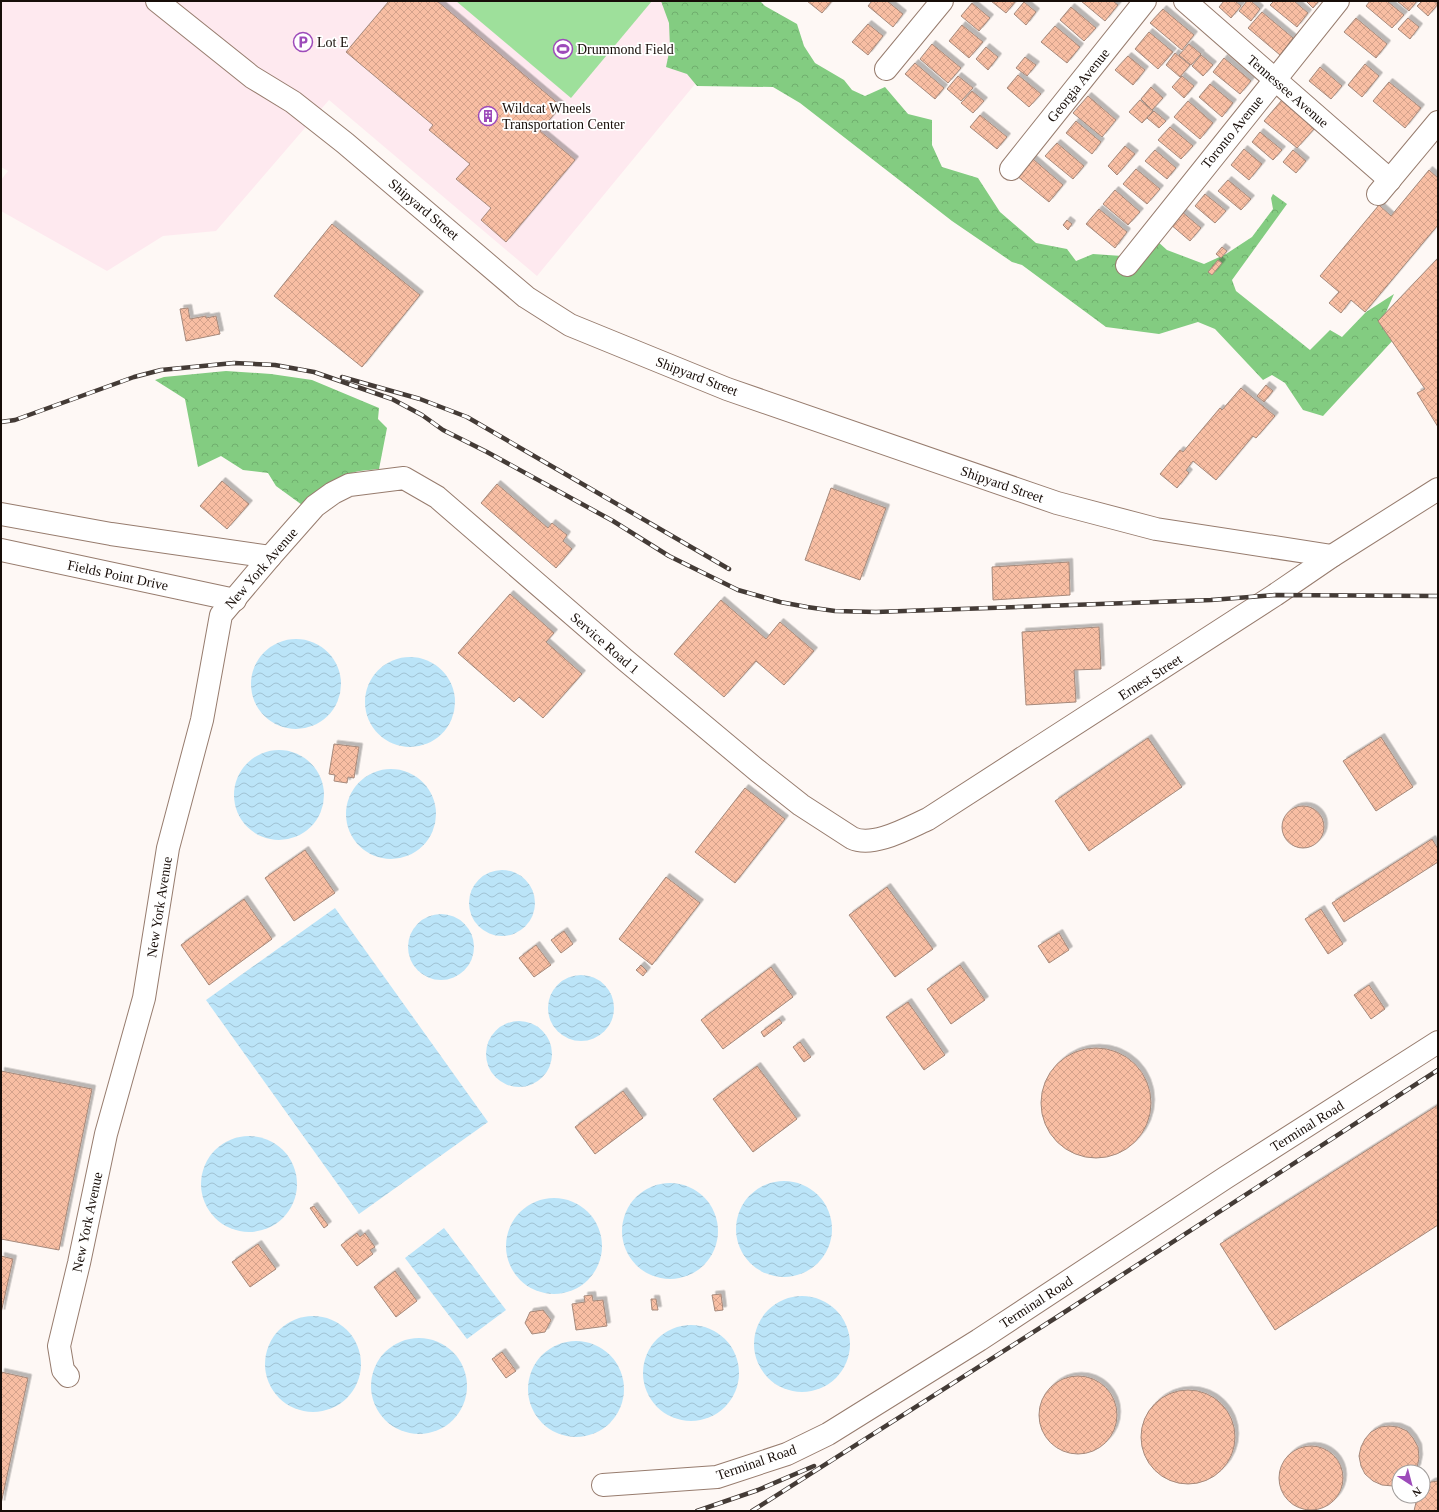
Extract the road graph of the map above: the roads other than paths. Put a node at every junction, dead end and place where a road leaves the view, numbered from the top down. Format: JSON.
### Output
{"nodes":[{"id":1,"x":157,"y":1,"type":"edge"},
{"id":2,"x":942,"y":1,"type":"edge"},
{"id":3,"x":1145,"y":1,"type":"edge"},
{"id":4,"x":1185,"y":1,"type":"edge"},
{"id":5,"x":1338,"y":1,"type":"edge"},
{"id":6,"x":886,"y":69,"type":"dead end"},
{"id":7,"x":1274,"y":79,"type":"junction"},
{"id":8,"x":1438,"y":122,"type":"edge"},
{"id":9,"x":1010,"y":169,"type":"dead end"},
{"id":10,"x":1127,"y":265,"type":"dead end"},
{"id":11,"x":1438,"y":488,"type":"edge"},
{"id":12,"x":341,"y":489,"type":"joint"},
{"id":13,"x":1,"y":514,"type":"edge"},
{"id":14,"x":1,"y":550,"type":"edge"},
{"id":15,"x":1332,"y":556,"type":"junction"},
{"id":16,"x":270,"y":557,"type":"junction"},
{"id":17,"x":235,"y":600,"type":"junction"},
{"id":18,"x":852,"y":838,"type":"joint"},
{"id":19,"x":1438,"y":1042,"type":"edge"},
{"id":20,"x":68,"y":1376,"type":"dead end"},
{"id":21,"x":603,"y":1485,"type":"dead end"}],
"edges":[{"from":1,"to":15,"type":"street","name":"Shipyard Street"},
{"from":2,"to":6,"type":"street"},
{"from":3,"to":9,"type":"street","name":"Georgia Avenue"},
{"from":4,"to":7,"type":"street","name":"Tennessee Avenue"},
{"from":5,"to":7,"type":"street","name":"Toronto Avenue"},
{"from":7,"to":8,"type":"street","name":"Tennessee Avenue"},
{"from":7,"to":10,"type":"street","name":"Toronto Avenue"},
{"from":11,"to":15,"type":"street","name":"Ernest Street"},
{"from":12,"to":16,"type":"street","name":"New York Avenue"},
{"from":12,"to":18,"type":"street","name":"Service Road 1"},
{"from":13,"to":16,"type":"street"},
{"from":14,"to":17,"type":"street","name":"Fields Point Drive"},
{"from":15,"to":18,"type":"street","name":"Ernest Street"},
{"from":16,"to":17,"type":"street","name":"New York Avenue"},
{"from":17,"to":20,"type":"street","name":"New York Avenue"},
{"from":19,"to":21,"type":"street","name":"Terminal Road"}]}
